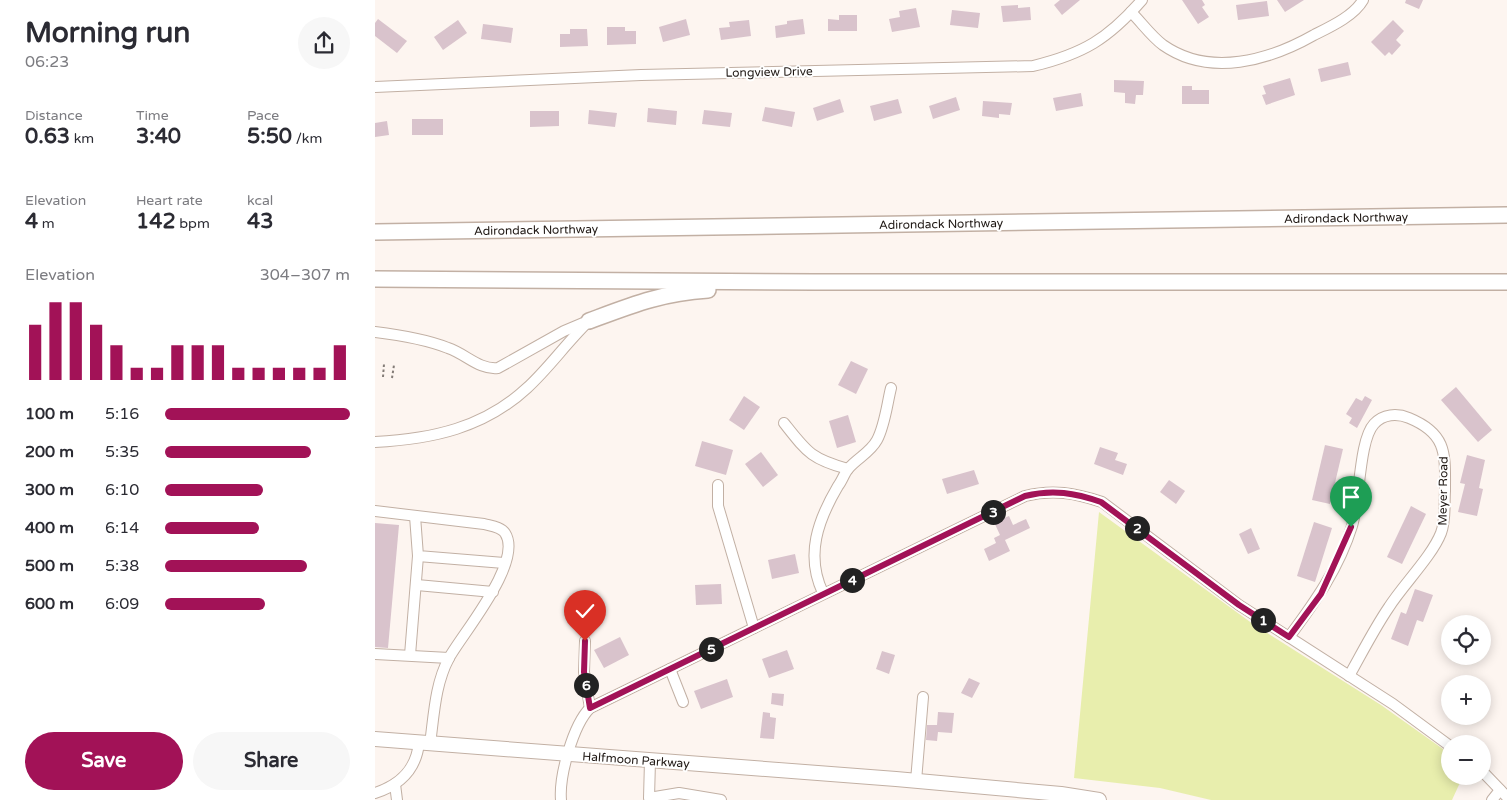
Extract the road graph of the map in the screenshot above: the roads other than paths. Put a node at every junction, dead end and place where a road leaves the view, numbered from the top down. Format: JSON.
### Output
{"nodes":[{"id":1,"x":1142,"y":0,"type":"edge"},
{"id":2,"x":1363,"y":0,"type":"edge"},
{"id":3,"x":1131,"y":12,"type":"junction"},
{"id":4,"x":375,"y":87,"type":"edge"},
{"id":5,"x":1507,"y":215,"type":"edge"},
{"id":6,"x":375,"y":232,"type":"edge"},
{"id":7,"x":375,"y":279,"type":"edge"},
{"id":8,"x":815,"y":282,"type":"junction"},
{"id":9,"x":1507,"y":282,"type":"edge"},
{"id":10,"x":589,"y":321,"type":"junction"},
{"id":11,"x":375,"y":332,"type":"edge"},
{"id":12,"x":891,"y":388,"type":"dead end"},
{"id":13,"x":784,"y":423,"type":"dead end"},
{"id":14,"x":375,"y":442,"type":"edge"},
{"id":15,"x":848,"y":469,"type":"junction"},
{"id":16,"x":718,"y":485,"type":"dead end"},
{"id":17,"x":375,"y":511,"type":"edge"},
{"id":18,"x":415,"y":516,"type":"junction"},
{"id":19,"x":418,"y":556,"type":"junction"},
{"id":20,"x":504,"y":563,"type":"junction"},
{"id":21,"x":417,"y":585,"type":"junction"},
{"id":22,"x":493,"y":592,"type":"junction"},
{"id":23,"x":823,"y":593,"type":"junction"},
{"id":24,"x":754,"y":628,"type":"junction"},
{"id":25,"x":1289,"y":637,"type":"junction"},
{"id":26,"x":585,"y":641,"type":"dead end"},
{"id":27,"x":375,"y":654,"type":"edge"},
{"id":28,"x":410,"y":655,"type":"junction"},
{"id":29,"x":449,"y":658,"type":"junction"},
{"id":30,"x":670,"y":669,"type":"junction"},
{"id":31,"x":1349,"y":676,"type":"junction"},
{"id":32,"x":923,"y":697,"type":"dead end"},
{"id":33,"x":683,"y":702,"type":"dead end"},
{"id":34,"x":590,"y":708,"type":"junction"},
{"id":35,"x":375,"y":739,"type":"edge"},
{"id":36,"x":1441,"y":739,"type":"edge"},
{"id":37,"x":424,"y":743,"type":"junction"},
{"id":38,"x":569,"y":755,"type":"junction"},
{"id":39,"x":650,"y":761,"type":"junction"},
{"id":40,"x":1491,"y":780,"type":"edge"},
{"id":41,"x":916,"y":781,"type":"junction"},
{"id":42,"x":395,"y":784,"type":"junction"},
{"id":43,"x":375,"y":793,"type":"edge"},
{"id":44,"x":1503,"y":793,"type":"edge"},
{"id":45,"x":647,"y":799,"type":"edge"},
{"id":46,"x":397,"y":800,"type":"edge"},
{"id":47,"x":561,"y":800,"type":"edge"},
{"id":48,"x":721,"y":800,"type":"edge"},
{"id":49,"x":1099,"y":800,"type":"edge"},
{"id":50,"x":1492,"y":800,"type":"edge"}],
"edges":[{"from":1,"to":3,"type":"street","name":"Longview Drive"},
{"from":2,"to":3,"type":"street"},
{"from":3,"to":4,"type":"street","name":"Longview Drive"},
{"from":5,"to":6,"type":"highway","name":"Adirondack Northway"},
{"from":7,"to":8,"type":"highway"},
{"from":8,"to":9,"type":"highway"},
{"from":8,"to":10,"type":"highway"},
{"from":10,"to":11,"type":"street"},
{"from":10,"to":14,"type":"street"},
{"from":12,"to":15,"type":"street"},
{"from":13,"to":15,"type":"street"},
{"from":15,"to":23,"type":"street"},
{"from":16,"to":24,"type":"street"},
{"from":17,"to":18,"type":"street"},
{"from":18,"to":19,"type":"street"},
{"from":18,"to":20,"type":"street"},
{"from":19,"to":20,"type":"street"},
{"from":19,"to":21,"type":"street"},
{"from":20,"to":22,"type":"street"},
{"from":21,"to":22,"type":"street"},
{"from":21,"to":28,"type":"street"},
{"from":22,"to":29,"type":"street"},
{"from":23,"to":24,"type":"street"},
{"from":23,"to":25,"type":"street"},
{"from":24,"to":30,"type":"street"},
{"from":25,"to":31,"type":"street"},
{"from":25,"to":31,"type":"street","name":"Meyer Road"},
{"from":26,"to":34,"type":"street"},
{"from":27,"to":28,"type":"street"},
{"from":28,"to":29,"type":"street"},
{"from":29,"to":37,"type":"street"},
{"from":30,"to":33,"type":"street"},
{"from":30,"to":34,"type":"street"},
{"from":31,"to":36,"type":"street"},
{"from":32,"to":41,"type":"street"},
{"from":34,"to":38,"type":"street"},
{"from":35,"to":37,"type":"main road","name":"Halfmoon Parkway"},
{"from":37,"to":38,"type":"main road","name":"Halfmoon Parkway"},
{"from":37,"to":42,"type":"street"},
{"from":38,"to":39,"type":"main road","name":"Halfmoon Parkway"},
{"from":38,"to":47,"type":"street"},
{"from":39,"to":41,"type":"main road","name":"Halfmoon Parkway"},
{"from":39,"to":45,"type":"street"},
{"from":40,"to":44,"type":"street"},
{"from":41,"to":49,"type":"main road","name":"Halfmoon Parkway"},
{"from":42,"to":43,"type":"street"},
{"from":42,"to":46,"type":"street"},
{"from":44,"to":50,"type":"street"},
{"from":45,"to":48,"type":"street"}]}
